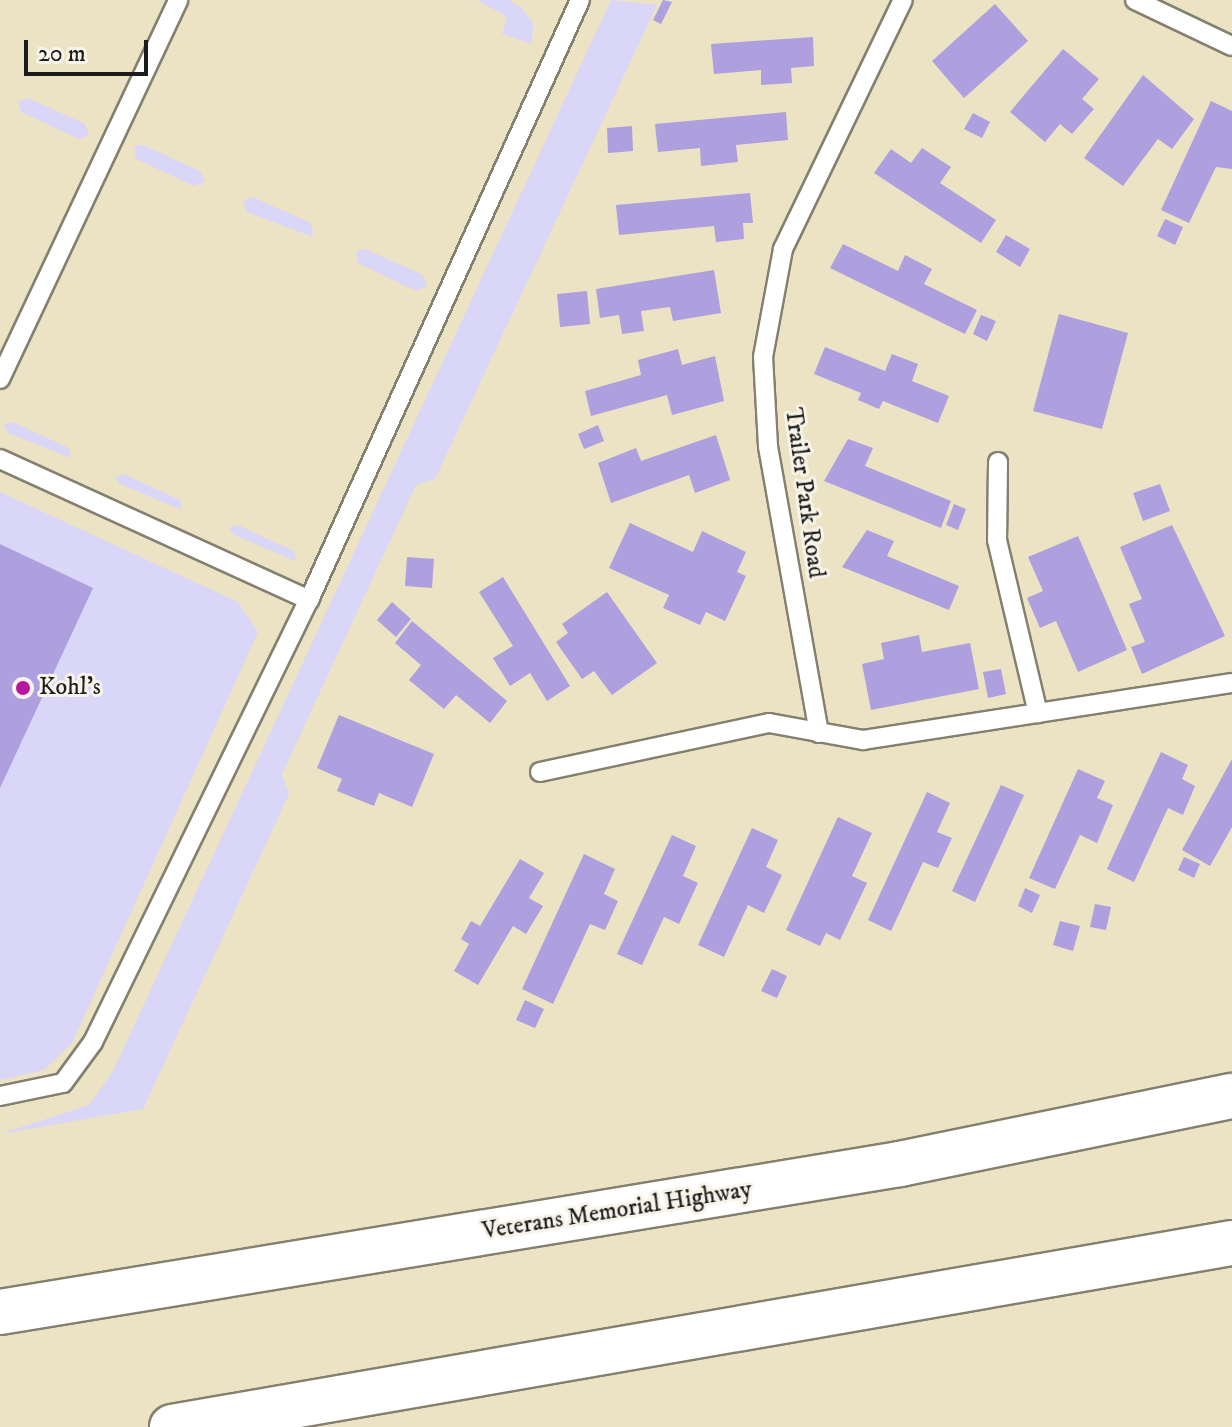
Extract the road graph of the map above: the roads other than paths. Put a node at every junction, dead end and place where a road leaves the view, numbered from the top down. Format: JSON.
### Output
{"nodes":[{"id":1,"x":178,"y":0,"type":"edge"},
{"id":2,"x":580,"y":0,"type":"edge"},
{"id":3,"x":903,"y":0,"type":"edge"},
{"id":4,"x":1135,"y":0,"type":"edge"},
{"id":5,"x":1232,"y":46,"type":"edge"},
{"id":6,"x":0,"y":379,"type":"edge"},
{"id":7,"x":0,"y":459,"type":"edge"},
{"id":8,"x":998,"y":462,"type":"dead end"},
{"id":9,"x":309,"y":600,"type":"junction"},
{"id":10,"x":1232,"y":683,"type":"edge"},
{"id":11,"x":1038,"y":713,"type":"junction"},
{"id":12,"x":819,"y":733,"type":"junction"},
{"id":13,"x":540,"y":772,"type":"dead end"},
{"id":14,"x":0,"y":1096,"type":"edge"},
{"id":15,"x":1232,"y":1096,"type":"edge"},
{"id":16,"x":1232,"y":1243,"type":"edge"},
{"id":17,"x":0,"y":1312,"type":"edge"},
{"id":18,"x":172,"y":1427,"type":"edge"}],
"edges":[{"from":1,"to":6,"type":"lane"},
{"from":2,"to":9,"type":"lane"},
{"from":3,"to":12,"type":"lane","name":"Trailer Park Road"},
{"from":4,"to":5,"type":"lane"},
{"from":7,"to":9,"type":"lane"},
{"from":8,"to":11,"type":"lane"},
{"from":9,"to":14,"type":"lane"},
{"from":10,"to":11,"type":"lane"},
{"from":11,"to":12,"type":"lane"},
{"from":12,"to":13,"type":"lane"},
{"from":15,"to":17,"type":"highway","name":"Veterans Memorial Highway"},
{"from":16,"to":18,"type":"highway"}]}
